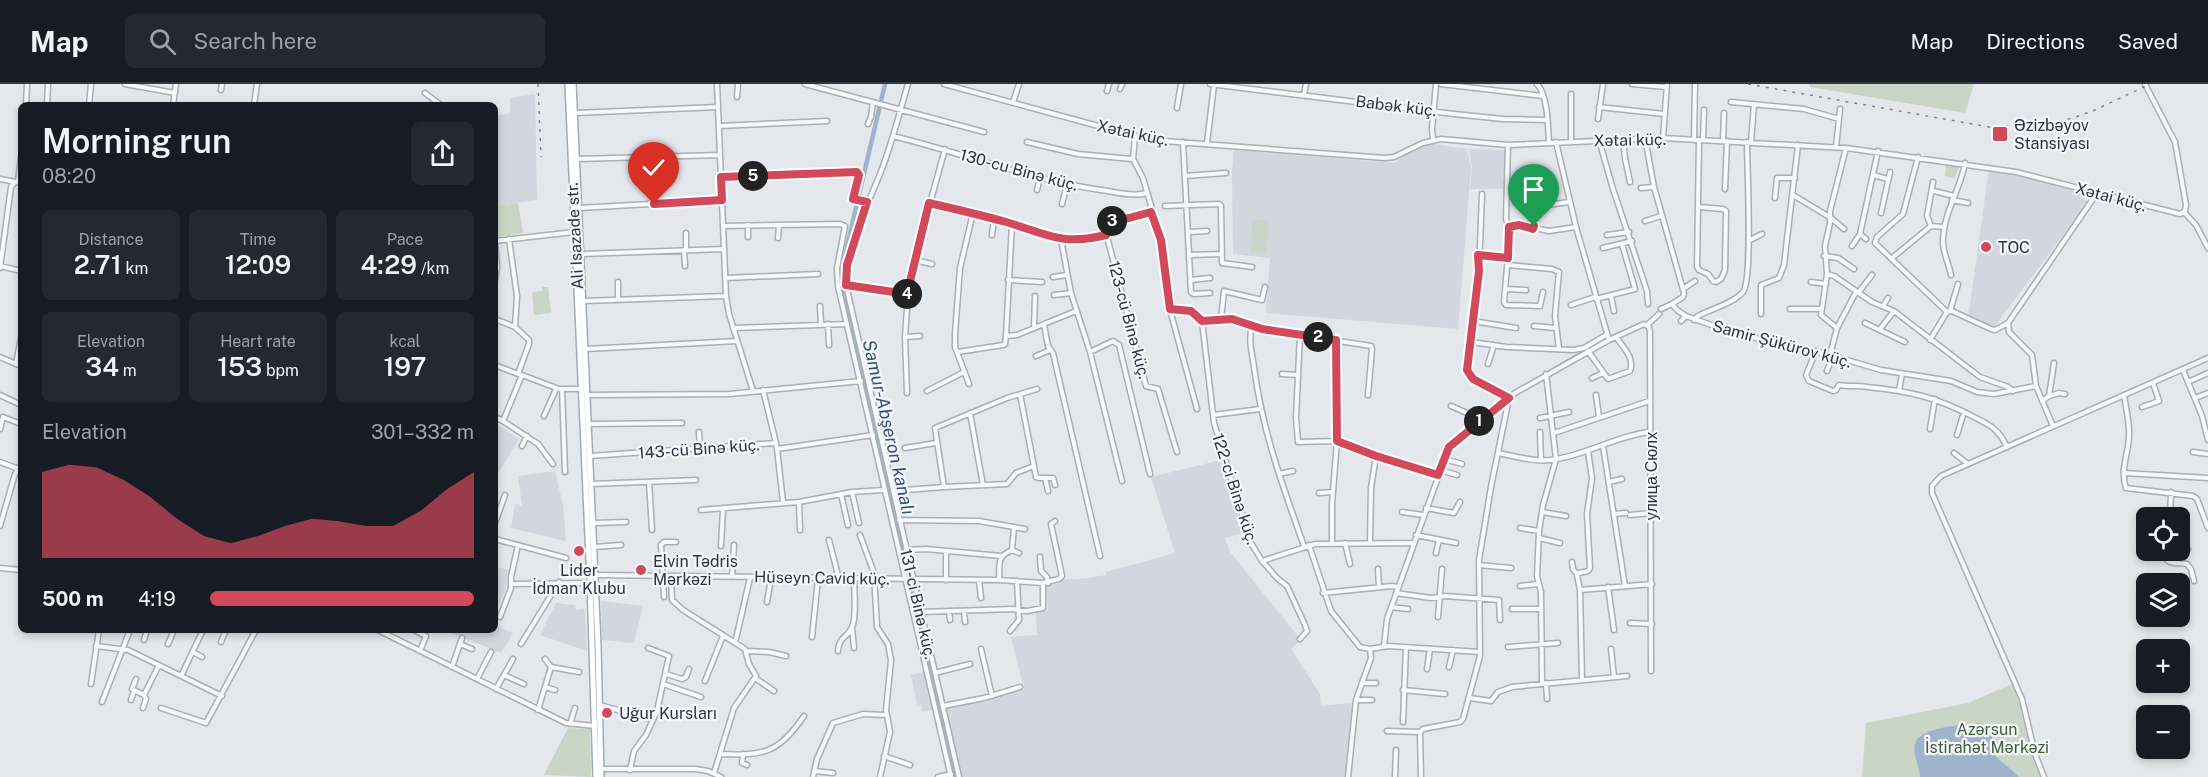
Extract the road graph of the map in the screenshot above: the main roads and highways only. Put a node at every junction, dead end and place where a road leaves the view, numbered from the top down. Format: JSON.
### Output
{"nodes":[{"id":1,"x":568,"y":84,"type":"edge"},
{"id":2,"x":573,"y":84,"type":"edge"},
{"id":3,"x":577,"y":232,"type":"junction"},
{"id":4,"x":585,"y":392,"type":"junction"},
{"id":5,"x":592,"y":575,"type":"junction"},
{"id":6,"x":593,"y":583,"type":"junction"},
{"id":7,"x":598,"y":726,"type":"junction"},
{"id":8,"x":596,"y":777,"type":"edge"},
{"id":9,"x":601,"y":777,"type":"edge"}],
"edges":[{"from":1,"to":3,"type":"main road","name":"Ali Isazade str."},
{"from":2,"to":3,"type":"main road","name":"Ali Isazade str."},
{"from":3,"to":4,"type":"main road","name":"Ali Isazade str."},
{"from":3,"to":4,"type":"main road","name":"Ali Isazade str."},
{"from":4,"to":5,"type":"main road","name":"Ali Isazade str."},
{"from":4,"to":5,"type":"main road","name":"Ali Isazade str."},
{"from":5,"to":6,"type":"main road"},
{"from":6,"to":7,"type":"main road"},
{"from":6,"to":7,"type":"main road"},
{"from":7,"to":8,"type":"main road"},
{"from":7,"to":9,"type":"main road"}]}
